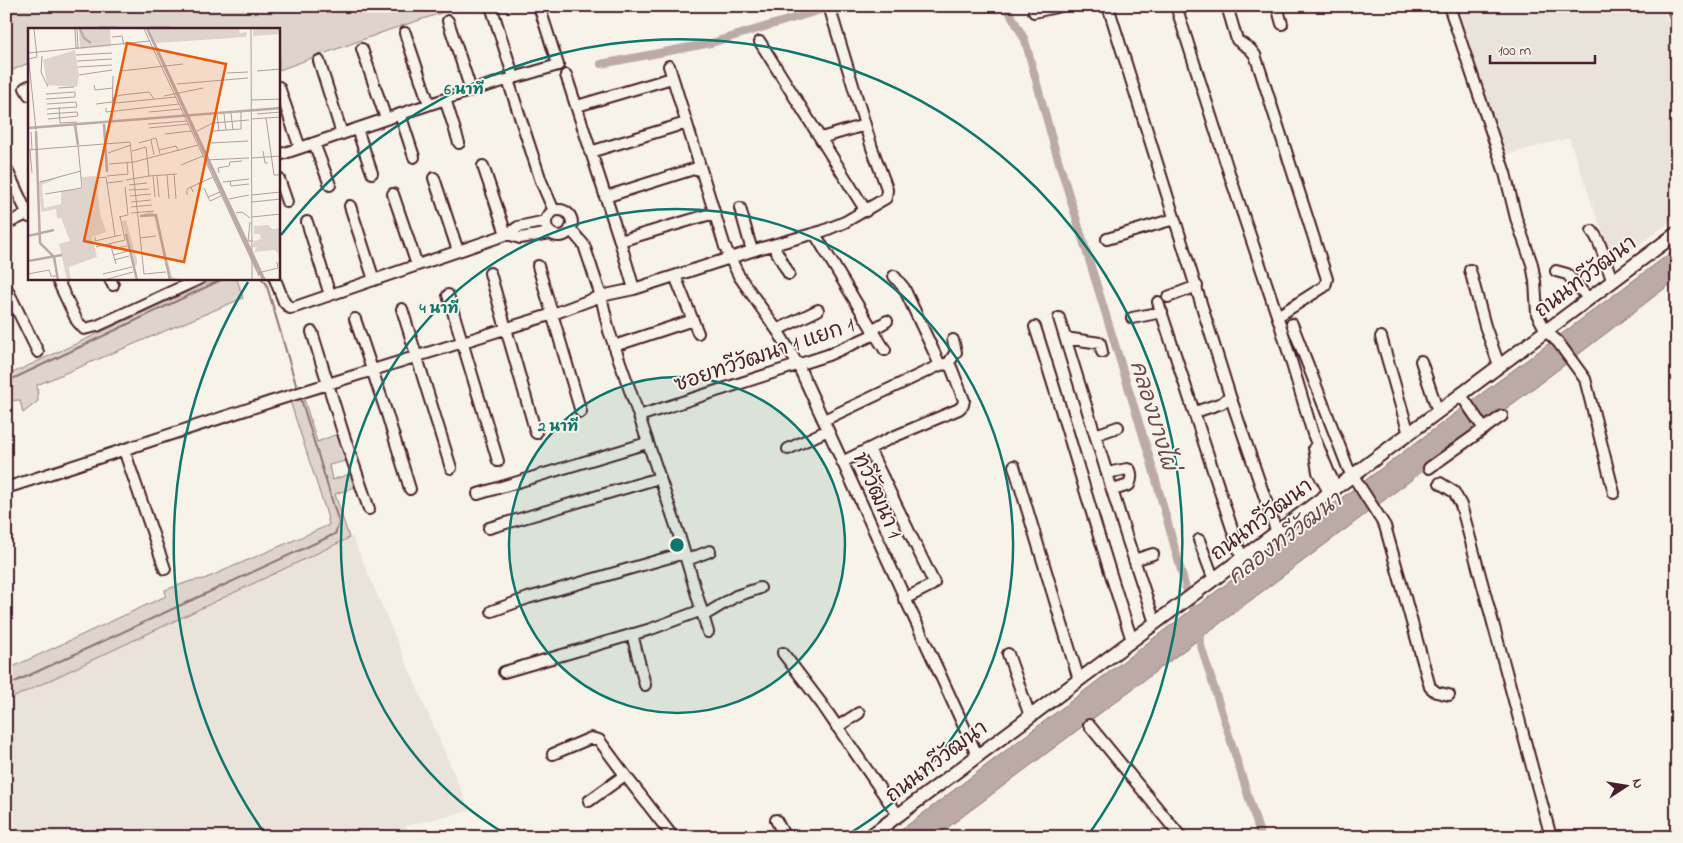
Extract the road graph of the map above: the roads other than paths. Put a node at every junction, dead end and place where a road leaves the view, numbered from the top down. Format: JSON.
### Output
{"nodes":[{"id":1,"x":491,"y":6,"type":"edge"},
{"id":2,"x":539,"y":6,"type":"edge"},
{"id":3,"x":829,"y":6,"type":"edge"},
{"id":4,"x":1061,"y":6,"type":"edge"},
{"id":5,"x":1108,"y":6,"type":"edge"},
{"id":6,"x":1176,"y":6,"type":"edge"},
{"id":7,"x":1227,"y":6,"type":"edge"},
{"id":8,"x":1277,"y":6,"type":"edge"},
{"id":9,"x":1449,"y":6,"type":"edge"},
{"id":10,"x":1672,"y":6,"type":"edge"},
{"id":11,"x":1034,"y":12,"type":"dead end"},
{"id":12,"x":1677,"y":20,"type":"edge"},
{"id":13,"x":448,"y":22,"type":"dead end"},
{"id":14,"x":1282,"y":24,"type":"dead end"},
{"id":15,"x":405,"y":33,"type":"dead end"},
{"id":16,"x":760,"y":42,"type":"dead end"},
{"id":17,"x":362,"y":49,"type":"dead end"},
{"id":18,"x":319,"y":61,"type":"dead end"},
{"id":19,"x":669,"y":66,"type":"dead end"},
{"id":20,"x":566,"y":75,"type":"dead end"},
{"id":21,"x":672,"y":78,"type":"junction"},
{"id":22,"x":511,"y":79,"type":"junction"},
{"id":23,"x":280,"y":90,"type":"edge"},
{"id":24,"x":471,"y":90,"type":"junction"},
{"id":25,"x":445,"y":99,"type":"junction"},
{"id":26,"x":429,"y":104,"type":"junction"},
{"id":27,"x":576,"y":106,"type":"junction"},
{"id":28,"x":400,"y":114,"type":"junction"},
{"id":29,"x":386,"y":119,"type":"junction"},
{"id":30,"x":686,"y":123,"type":"junction"},
{"id":31,"x":865,"y":125,"type":"junction"},
{"id":32,"x":357,"y":128,"type":"junction"},
{"id":33,"x":342,"y":134,"type":"junction"},
{"id":34,"x":821,"y":138,"type":"junction"},
{"id":35,"x":314,"y":143,"type":"junction"},
{"id":36,"x":460,"y":143,"type":"dead end"},
{"id":37,"x":300,"y":148,"type":"junction"},
{"id":38,"x":590,"y":152,"type":"junction"},
{"id":39,"x":280,"y":155,"type":"edge"},
{"id":40,"x":414,"y":157,"type":"dead end"},
{"id":41,"x":483,"y":166,"type":"dead end"},
{"id":42,"x":700,"y":166,"type":"junction"},
{"id":43,"x":6,"y":168,"type":"edge"},
{"id":44,"x":372,"y":173,"type":"dead end"},
{"id":45,"x":434,"y":178,"type":"dead end"},
{"id":46,"x":280,"y":182,"type":"edge"},
{"id":47,"x":330,"y":184,"type":"dead end"},
{"id":48,"x":393,"y":194,"type":"dead end"},
{"id":49,"x":605,"y":197,"type":"junction"},
{"id":50,"x":286,"y":202,"type":"dead end"},
{"id":51,"x":350,"y":206,"type":"dead end"},
{"id":52,"x":740,"y":208,"type":"dead end"},
{"id":53,"x":554,"y":211,"type":"junction"},
{"id":54,"x":866,"y":211,"type":"junction"},
{"id":55,"x":714,"y":214,"type":"junction"},
{"id":56,"x":28,"y":216,"type":"edge"},
{"id":57,"x":1174,"y":219,"type":"junction"},
{"id":58,"x":546,"y":221,"type":"junction"},
{"id":59,"x":307,"y":222,"type":"dead end"},
{"id":60,"x":6,"y":224,"type":"edge"},
{"id":61,"x":570,"y":229,"type":"junction"},
{"id":62,"x":1592,"y":231,"type":"dead end"},
{"id":63,"x":551,"y":233,"type":"junction"},
{"id":64,"x":1677,"y":233,"type":"edge"},
{"id":65,"x":507,"y":234,"type":"junction"},
{"id":66,"x":815,"y":234,"type":"junction"},
{"id":67,"x":1107,"y":238,"type":"dead end"},
{"id":68,"x":620,"y":242,"type":"junction"},
{"id":69,"x":773,"y":245,"type":"junction"},
{"id":70,"x":458,"y":251,"type":"junction"},
{"id":71,"x":752,"y":251,"type":"junction"},
{"id":72,"x":730,"y":258,"type":"junction"},
{"id":73,"x":417,"y":265,"type":"junction"},
{"id":74,"x":538,"y":266,"type":"dead end"},
{"id":75,"x":1470,"y":270,"type":"dead end"},
{"id":76,"x":1556,"y":271,"type":"dead end"},
{"id":77,"x":490,"y":273,"type":"dead end"},
{"id":78,"x":789,"y":274,"type":"dead end"},
{"id":79,"x":675,"y":276,"type":"junction"},
{"id":80,"x":894,"y":276,"type":"dead end"},
{"id":81,"x":57,"y":280,"type":"edge"},
{"id":82,"x":197,"y":280,"type":"edge"},
{"id":83,"x":275,"y":280,"type":"edge"},
{"id":84,"x":374,"y":280,"type":"junction"},
{"id":85,"x":1613,"y":281,"type":"junction"},
{"id":86,"x":1197,"y":286,"type":"junction"},
{"id":87,"x":6,"y":287,"type":"edge"},
{"id":88,"x":634,"y":289,"type":"junction"},
{"id":89,"x":330,"y":295,"type":"junction"},
{"id":90,"x":448,"y":295,"type":"dead end"},
{"id":91,"x":601,"y":296,"type":"junction"},
{"id":92,"x":1589,"y":299,"type":"junction"},
{"id":93,"x":402,"y":309,"type":"dead end"},
{"id":94,"x":818,"y":310,"type":"dead end"},
{"id":95,"x":1162,"y":312,"type":"junction"},
{"id":96,"x":553,"y":314,"type":"junction"},
{"id":97,"x":1278,"y":316,"type":"junction"},
{"id":98,"x":1059,"y":318,"type":"dead end"},
{"id":99,"x":1132,"y":318,"type":"dead end"},
{"id":100,"x":355,"y":319,"type":"dead end"},
{"id":101,"x":692,"y":320,"type":"junction"},
{"id":102,"x":888,"y":321,"type":"dead end"},
{"id":103,"x":1292,"y":324,"type":"dead end"},
{"id":104,"x":1035,"y":327,"type":"dead end"},
{"id":105,"x":506,"y":329,"type":"junction"},
{"id":106,"x":777,"y":330,"type":"junction"},
{"id":107,"x":1546,"y":331,"type":"junction"},
{"id":108,"x":312,"y":332,"type":"dead end"},
{"id":109,"x":698,"y":332,"type":"dead end"},
{"id":110,"x":873,"y":332,"type":"junction"},
{"id":111,"x":1381,"y":336,"type":"dead end"},
{"id":112,"x":1065,"y":338,"type":"junction"},
{"id":113,"x":953,"y":340,"type":"dead end"},
{"id":114,"x":462,"y":343,"type":"junction"},
{"id":115,"x":614,"y":346,"type":"junction"},
{"id":116,"x":885,"y":350,"type":"dead end"},
{"id":117,"x":38,"y":352,"type":"dead end"},
{"id":118,"x":1102,"y":352,"type":"dead end"},
{"id":119,"x":416,"y":357,"type":"junction"},
{"id":120,"x":1421,"y":360,"type":"dead end"},
{"id":121,"x":798,"y":365,"type":"junction"},
{"id":122,"x":944,"y":365,"type":"junction"},
{"id":123,"x":1499,"y":365,"type":"junction"},
{"id":124,"x":372,"y":370,"type":"junction"},
{"id":125,"x":328,"y":384,"type":"junction"},
{"id":126,"x":1230,"y":396,"type":"junction"},
{"id":127,"x":1464,"y":398,"type":"junction"},
{"id":128,"x":581,"y":412,"type":"dead end"},
{"id":129,"x":1195,"y":412,"type":"junction"},
{"id":130,"x":1438,"y":412,"type":"junction"},
{"id":131,"x":639,"y":416,"type":"junction"},
{"id":132,"x":1502,"y":416,"type":"dead end"},
{"id":133,"x":824,"y":420,"type":"junction"},
{"id":134,"x":1118,"y":427,"type":"dead end"},
{"id":135,"x":1484,"y":429,"type":"junction"},
{"id":136,"x":828,"y":430,"type":"junction"},
{"id":137,"x":536,"y":433,"type":"dead end"},
{"id":138,"x":1409,"y":434,"type":"junction"},
{"id":139,"x":1096,"y":435,"type":"junction"},
{"id":140,"x":647,"y":443,"type":"junction"},
{"id":141,"x":788,"y":449,"type":"dead end"},
{"id":142,"x":124,"y":450,"type":"junction"},
{"id":143,"x":869,"y":450,"type":"junction"},
{"id":144,"x":498,"y":461,"type":"dead end"},
{"id":145,"x":842,"y":462,"type":"junction"},
{"id":146,"x":1014,"y":466,"type":"dead end"},
{"id":147,"x":451,"y":468,"type":"dead end"},
{"id":148,"x":1429,"y":468,"type":"dead end"},
{"id":149,"x":1107,"y":473,"type":"junction"},
{"id":150,"x":1352,"y":477,"type":"junction"},
{"id":151,"x":659,"y":478,"type":"junction"},
{"id":152,"x":1440,"y":482,"type":"dead end"},
{"id":153,"x":6,"y":488,"type":"edge"},
{"id":154,"x":410,"y":489,"type":"dead end"},
{"id":155,"x":1113,"y":490,"type":"junction"},
{"id":156,"x":1333,"y":491,"type":"junction"},
{"id":157,"x":1614,"y":493,"type":"dead end"},
{"id":158,"x":478,"y":494,"type":"dead end"},
{"id":159,"x":369,"y":509,"type":"dead end"},
{"id":160,"x":489,"y":528,"type":"dead end"},
{"id":161,"x":1277,"y":533,"type":"junction"},
{"id":162,"x":1199,"y":540,"type":"dead end"},
{"id":163,"x":710,"y":551,"type":"dead end"},
{"id":164,"x":1153,"y":554,"type":"dead end"},
{"id":165,"x":685,"y":557,"type":"junction"},
{"id":166,"x":1242,"y":559,"type":"junction"},
{"id":167,"x":1134,"y":560,"type":"junction"},
{"id":168,"x":166,"y":569,"type":"dead end"},
{"id":169,"x":1214,"y":580,"type":"junction"},
{"id":170,"x":760,"y":588,"type":"dead end"},
{"id":171,"x":904,"y":599,"type":"junction"},
{"id":172,"x":492,"y":611,"type":"dead end"},
{"id":173,"x":703,"y":613,"type":"junction"},
{"id":174,"x":1155,"y":623,"type":"junction"},
{"id":175,"x":708,"y":632,"type":"dead end"},
{"id":176,"x":632,"y":634,"type":"junction"},
{"id":177,"x":1132,"y":640,"type":"junction"},
{"id":178,"x":783,"y":652,"type":"dead end"},
{"id":179,"x":1008,"y":654,"type":"dead end"},
{"id":180,"x":504,"y":672,"type":"dead end"},
{"id":181,"x":1078,"y":680,"type":"junction"},
{"id":182,"x":644,"y":685,"type":"dead end"},
{"id":183,"x":1449,"y":695,"type":"dead end"},
{"id":184,"x":859,"y":713,"type":"dead end"},
{"id":185,"x":1030,"y":716,"type":"junction"},
{"id":186,"x":1089,"y":725,"type":"dead end"},
{"id":187,"x":837,"y":727,"type":"junction"},
{"id":188,"x":553,"y":754,"type":"dead end"},
{"id":189,"x":977,"y":756,"type":"junction"},
{"id":190,"x":626,"y":775,"type":"junction"},
{"id":191,"x":589,"y":801,"type":"dead end"},
{"id":192,"x":898,"y":815,"type":"junction"},
{"id":193,"x":776,"y":820,"type":"dead end"},
{"id":194,"x":673,"y":837,"type":"edge"},
{"id":195,"x":785,"y":837,"type":"edge"},
{"id":196,"x":869,"y":837,"type":"edge"},
{"id":197,"x":1181,"y":837,"type":"edge"},
{"id":198,"x":1552,"y":837,"type":"edge"}],
"edges":[{"from":1,"to":22,"type":"street"},
{"from":2,"to":22,"type":"street"},
{"from":3,"to":31,"type":"street"},
{"from":4,"to":11,"type":"street"},
{"from":5,"to":57,"type":"street"},
{"from":6,"to":97,"type":"street"},
{"from":7,"to":97,"type":"street"},
{"from":8,"to":14,"type":"street"},
{"from":9,"to":107,"type":"street"},
{"from":10,"to":12,"type":"street"},
{"from":13,"to":24,"type":"street"},
{"from":15,"to":26,"type":"street"},
{"from":16,"to":34,"type":"street"},
{"from":17,"to":29,"type":"street"},
{"from":18,"to":33,"type":"street"},
{"from":19,"to":21,"type":"street","name":"ทวีวัฒนา 1"},
{"from":20,"to":27,"type":"street"},
{"from":21,"to":27,"type":"street"},
{"from":21,"to":30,"type":"street","name":"ทวีวัฒนา 1"},
{"from":22,"to":24,"type":"street"},
{"from":22,"to":53,"type":"street"},
{"from":23,"to":37,"type":"street"},
{"from":24,"to":25,"type":"street"},
{"from":25,"to":26,"type":"street"},
{"from":25,"to":36,"type":"street"},
{"from":26,"to":28,"type":"street"},
{"from":27,"to":38,"type":"street"},
{"from":28,"to":29,"type":"street"},
{"from":28,"to":40,"type":"street"},
{"from":29,"to":32,"type":"street"},
{"from":30,"to":38,"type":"street"},
{"from":30,"to":42,"type":"street","name":"ทวีวัฒนา 1"},
{"from":31,"to":34,"type":"street"},
{"from":31,"to":54,"type":"street"},
{"from":32,"to":33,"type":"street"},
{"from":32,"to":44,"type":"street"},
{"from":33,"to":35,"type":"street"},
{"from":34,"to":54,"type":"street"},
{"from":35,"to":37,"type":"street"},
{"from":35,"to":47,"type":"street"},
{"from":37,"to":39,"type":"street"},
{"from":38,"to":49,"type":"street"},
{"from":41,"to":65,"type":"street"},
{"from":42,"to":49,"type":"street"},
{"from":42,"to":55,"type":"street","name":"ทวีวัฒนา 1"},
{"from":43,"to":56,"type":"street"},
{"from":45,"to":70,"type":"street"},
{"from":46,"to":50,"type":"street"},
{"from":48,"to":73,"type":"street"},
{"from":49,"to":68,"type":"street"},
{"from":51,"to":84,"type":"street"},
{"from":52,"to":71,"type":"street"},
{"from":53,"to":58,"type":"street"},
{"from":53,"to":61,"type":"street"},
{"from":54,"to":66,"type":"street"},
{"from":55,"to":68,"type":"street"},
{"from":55,"to":72,"type":"street","name":"ทวีวัฒนา 1"},
{"from":56,"to":60,"type":"street"},
{"from":57,"to":67,"type":"street"},
{"from":57,"to":86,"type":"street"},
{"from":58,"to":63,"type":"street"},
{"from":58,"to":65,"type":"street"},
{"from":59,"to":89,"type":"street"},
{"from":61,"to":63,"type":"street"},
{"from":61,"to":91,"type":"street"},
{"from":62,"to":85,"type":"street"},
{"from":63,"to":65,"type":"street"},
{"from":64,"to":85,"type":"main road","name":"ถนนทวีวัฒนา"},
{"from":65,"to":70,"type":"street"},
{"from":66,"to":69,"type":"street"},
{"from":66,"to":110,"type":"street","name":"ซอยทวีวัฒนา 1 แยก 1"},
{"from":68,"to":88,"type":"street"},
{"from":69,"to":71,"type":"street"},
{"from":69,"to":78,"type":"street"},
{"from":70,"to":73,"type":"street"},
{"from":71,"to":72,"type":"street"},
{"from":72,"to":79,"type":"street"},
{"from":72,"to":106,"type":"street","name":"ทวีวัฒนา 1"},
{"from":73,"to":84,"type":"street"},
{"from":74,"to":96,"type":"street"},
{"from":75,"to":123,"type":"street"},
{"from":76,"to":92,"type":"street"},
{"from":77,"to":105,"type":"street"},
{"from":79,"to":88,"type":"street"},
{"from":79,"to":101,"type":"street"},
{"from":80,"to":122,"type":"street"},
{"from":81,"to":82,"type":"street"},
{"from":83,"to":89,"type":"street"},
{"from":84,"to":89,"type":"street"},
{"from":85,"to":92,"type":"main road","name":"ถนนทวีวัฒนา"},
{"from":86,"to":95,"type":"street"},
{"from":86,"to":126,"type":"street"},
{"from":87,"to":117,"type":"street"},
{"from":88,"to":91,"type":"street"},
{"from":90,"to":114,"type":"street"},
{"from":91,"to":96,"type":"street"},
{"from":91,"to":115,"type":"street"},
{"from":92,"to":107,"type":"main road","name":"ถนนทวีวัฒนา"},
{"from":93,"to":119,"type":"street"},
{"from":94,"to":106,"type":"street"},
{"from":95,"to":99,"type":"street"},
{"from":95,"to":129,"type":"street"},
{"from":96,"to":105,"type":"street"},
{"from":96,"to":128,"type":"street"},
{"from":97,"to":156,"type":"street"},
{"from":98,"to":112,"type":"street"},
{"from":100,"to":124,"type":"street"},
{"from":101,"to":109,"type":"street"},
{"from":101,"to":115,"type":"street"},
{"from":102,"to":110,"type":"street"},
{"from":103,"to":150,"type":"street"},
{"from":104,"to":177,"type":"street"},
{"from":105,"to":114,"type":"street"},
{"from":105,"to":137,"type":"street"},
{"from":106,"to":121,"type":"street","name":"ทวีวัฒนา 1"},
{"from":107,"to":123,"type":"main road","name":"ถนนทวีวัฒนา"},
{"from":107,"to":157,"type":"street"},
{"from":108,"to":125,"type":"street"},
{"from":110,"to":116,"type":"street"},
{"from":110,"to":121,"type":"street","name":"ซอยทวีวัฒนา 1 แยก 1"},
{"from":111,"to":138,"type":"street"},
{"from":112,"to":118,"type":"street"},
{"from":112,"to":139,"type":"street"},
{"from":113,"to":122,"type":"street"},
{"from":114,"to":119,"type":"street"},
{"from":114,"to":144,"type":"street"},
{"from":115,"to":131,"type":"street"},
{"from":119,"to":124,"type":"street"},
{"from":119,"to":147,"type":"street"},
{"from":120,"to":130,"type":"street"},
{"from":121,"to":131,"type":"street","name":"ซอยทวีวัฒนา 1 แยก 1"},
{"from":121,"to":133,"type":"street","name":"ทวีวัฒนา 1"},
{"from":122,"to":133,"type":"street"},
{"from":122,"to":143,"type":"street"},
{"from":123,"to":127,"type":"main road","name":"ถนนทวีวัฒนา"},
{"from":124,"to":125,"type":"street"},
{"from":124,"to":154,"type":"street"},
{"from":125,"to":142,"type":"street"},
{"from":125,"to":159,"type":"street"},
{"from":126,"to":129,"type":"street"},
{"from":126,"to":161,"type":"street"},
{"from":127,"to":130,"type":"main road","name":"ถนนทวีวัฒนา"},
{"from":127,"to":135,"type":"street"},
{"from":129,"to":166,"type":"street"},
{"from":130,"to":138,"type":"main road","name":"ถนนทวีวัฒนา"},
{"from":131,"to":140,"type":"street"},
{"from":132,"to":135,"type":"street"},
{"from":133,"to":136,"type":"street","name":"ทวีวัฒนา 1"},
{"from":134,"to":139,"type":"street"},
{"from":135,"to":148,"type":"street"},
{"from":136,"to":141,"type":"street"},
{"from":136,"to":145,"type":"street","name":"ทวีวัฒนา 1"},
{"from":138,"to":150,"type":"main road","name":"ถนนทวีวัฒนา"},
{"from":139,"to":149,"type":"street"},
{"from":140,"to":151,"type":"street"},
{"from":140,"to":158,"type":"street"},
{"from":142,"to":153,"type":"street"},
{"from":142,"to":168,"type":"street"},
{"from":143,"to":145,"type":"street"},
{"from":143,"to":171,"type":"street"},
{"from":145,"to":171,"type":"street","name":"ทวีวัฒนา 1"},
{"from":146,"to":181,"type":"street"},
{"from":149,"to":155,"type":"street"},
{"from":149,"to":155,"type":"street"},
{"from":150,"to":156,"type":"main road","name":"ถนนทวีวัฒนา"},
{"from":150,"to":183,"type":"street"},
{"from":151,"to":160,"type":"street"},
{"from":151,"to":165,"type":"street"},
{"from":152,"to":198,"type":"street"},
{"from":155,"to":167,"type":"street"},
{"from":156,"to":161,"type":"main road","name":"ถนนทวีวัฒนา"},
{"from":161,"to":166,"type":"main road","name":"ถนนทวีวัฒนา"},
{"from":162,"to":169,"type":"street"},
{"from":163,"to":165,"type":"street"},
{"from":164,"to":167,"type":"street"},
{"from":165,"to":172,"type":"street"},
{"from":165,"to":173,"type":"street"},
{"from":166,"to":169,"type":"main road","name":"ถนนทวีวัฒนา"},
{"from":167,"to":174,"type":"street"},
{"from":169,"to":174,"type":"main road","name":"ถนนทวีวัฒนา"},
{"from":170,"to":173,"type":"street"},
{"from":171,"to":189,"type":"street","name":"ทวีวัฒนา 1"},
{"from":173,"to":175,"type":"street"},
{"from":173,"to":176,"type":"street"},
{"from":174,"to":177,"type":"main road","name":"ถนนทวีวัฒนา"},
{"from":176,"to":180,"type":"street"},
{"from":176,"to":182,"type":"street"},
{"from":177,"to":181,"type":"main road","name":"ถนนทวีวัฒนา"},
{"from":178,"to":187,"type":"street"},
{"from":179,"to":185,"type":"street"},
{"from":181,"to":185,"type":"main road","name":"ถนนทวีวัฒนา"},
{"from":184,"to":187,"type":"street"},
{"from":185,"to":189,"type":"main road","name":"ถนนทวีวัฒนา"},
{"from":186,"to":197,"type":"street"},
{"from":187,"to":192,"type":"street"},
{"from":188,"to":190,"type":"street"},
{"from":189,"to":192,"type":"main road","name":"ถนนทวีวัฒนา"},
{"from":190,"to":191,"type":"street"},
{"from":190,"to":194,"type":"street"},
{"from":192,"to":196,"type":"main road","name":"ถนนทวีวัฒนา"},
{"from":193,"to":195,"type":"street"}]}
